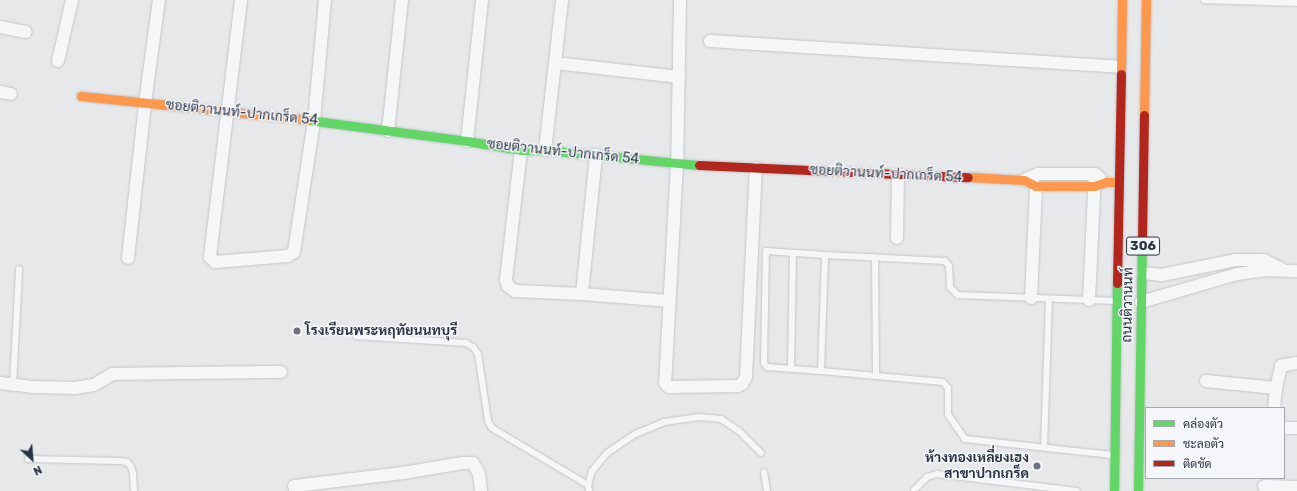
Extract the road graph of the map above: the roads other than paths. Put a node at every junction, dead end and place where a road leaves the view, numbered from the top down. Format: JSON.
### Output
{"nodes":[{"id":1,"x":72,"y":0,"type":"edge"},
{"id":2,"x":159,"y":0,"type":"edge"},
{"id":3,"x":241,"y":0,"type":"edge"},
{"id":4,"x":325,"y":0,"type":"edge"},
{"id":5,"x":402,"y":0,"type":"edge"},
{"id":6,"x":482,"y":0,"type":"edge"},
{"id":7,"x":562,"y":0,"type":"edge"},
{"id":8,"x":680,"y":0,"type":"edge"},
{"id":9,"x":1122,"y":0,"type":"edge"},
{"id":10,"x":1146,"y":0,"type":"edge"},
{"id":11,"x":1204,"y":0,"type":"edge"},
{"id":12,"x":1297,"y":3,"type":"edge"},
{"id":13,"x":0,"y":27,"type":"edge"},
{"id":14,"x":26,"y":32,"type":"dead end"},
{"id":15,"x":710,"y":41,"type":"dead end"},
{"id":16,"x":58,"y":60,"type":"dead end"},
{"id":17,"x":555,"y":63,"type":"junction"},
{"id":18,"x":1120,"y":66,"type":"junction"},
{"id":19,"x":679,"y":77,"type":"junction"},
{"id":20,"x":81,"y":96,"type":"dead end"},
{"id":21,"x":145,"y":103,"type":"junction"},
{"id":22,"x":229,"y":111,"type":"junction"},
{"id":23,"x":314,"y":121,"type":"junction"},
{"id":24,"x":388,"y":131,"type":"junction"},
{"id":25,"x":467,"y":141,"type":"junction"},
{"id":26,"x":521,"y":150,"type":"junction"},
{"id":27,"x":545,"y":150,"type":"junction"},
{"id":28,"x":596,"y":155,"type":"junction"},
{"id":29,"x":677,"y":164,"type":"junction"},
{"id":30,"x":756,"y":168,"type":"junction"},
{"id":31,"x":898,"y":174,"type":"junction"},
{"id":32,"x":1024,"y":180,"type":"junction"},
{"id":33,"x":1094,"y":180,"type":"junction"},
{"id":34,"x":1112,"y":182,"type":"junction"},
{"id":35,"x":1036,"y":186,"type":"junction"},
{"id":36,"x":897,"y":238,"type":"dead end"},
{"id":37,"x":792,"y":253,"type":"junction"},
{"id":38,"x":825,"y":255,"type":"junction"},
{"id":39,"x":875,"y":257,"type":"junction"},
{"id":40,"x":128,"y":258,"type":"dead end"},
{"id":41,"x":19,"y":269,"type":"dead end"},
{"id":42,"x":1291,"y":271,"type":"edge"},
{"id":43,"x":1142,"y":273,"type":"junction"},
{"id":44,"x":582,"y":294,"type":"junction"},
{"id":45,"x":1031,"y":298,"type":"junction"},
{"id":46,"x":1049,"y":299,"type":"junction"},
{"id":47,"x":1089,"y":300,"type":"junction"},
{"id":48,"x":669,"y":301,"type":"junction"},
{"id":49,"x":1117,"y":301,"type":"junction"},
{"id":50,"x":1142,"y":302,"type":"junction"},
{"id":51,"x":356,"y":336,"type":"dead end"},
{"id":52,"x":1297,"y":363,"type":"edge"},
{"id":53,"x":791,"y":368,"type":"junction"},
{"id":54,"x":821,"y":371,"type":"junction"},
{"id":55,"x":281,"y":372,"type":"dead end"},
{"id":56,"x":876,"y":376,"type":"junction"},
{"id":57,"x":1206,"y":381,"type":"dead end"},
{"id":58,"x":0,"y":383,"type":"edge"},
{"id":59,"x":13,"y":385,"type":"junction"},
{"id":60,"x":1276,"y":388,"type":"junction"},
{"id":61,"x":1274,"y":407,"type":"edge"},
{"id":62,"x":1285,"y":428,"type":"edge"},
{"id":63,"x":1297,"y":428,"type":"edge"},
{"id":64,"x":1044,"y":448,"type":"junction"},
{"id":65,"x":761,"y":453,"type":"dead end"},
{"id":66,"x":1114,"y":455,"type":"junction"},
{"id":67,"x":28,"y":459,"type":"dead end"},
{"id":68,"x":764,"y":472,"type":"dead end"},
{"id":69,"x":1264,"y":485,"type":"edge"},
{"id":70,"x":294,"y":486,"type":"dead end"},
{"id":71,"x":1297,"y":487,"type":"edge"},
{"id":72,"x":589,"y":488,"type":"edge"},
{"id":73,"x":914,"y":490,"type":"edge"},
{"id":74,"x":134,"y":491,"type":"edge"},
{"id":75,"x":481,"y":491,"type":"edge"},
{"id":76,"x":767,"y":491,"type":"edge"},
{"id":77,"x":1077,"y":491,"type":"edge"},
{"id":78,"x":1114,"y":491,"type":"edge"},
{"id":79,"x":1138,"y":491,"type":"edge"}],
"edges":[{"from":1,"to":16,"type":"street"},
{"from":2,"to":21,"type":"street"},
{"from":3,"to":22,"type":"street"},
{"from":4,"to":23,"type":"street"},
{"from":5,"to":24,"type":"street"},
{"from":6,"to":25,"type":"street"},
{"from":7,"to":17,"type":"street"},
{"from":8,"to":19,"type":"street"},
{"from":9,"to":18,"type":"street","name":"ถนนติวานนท์","number":"306"},
{"from":10,"to":43,"type":"street","name":"ถนนติวานนท์","number":"306"},
{"from":11,"to":12,"type":"lane"},
{"from":13,"to":14,"type":"street"},
{"from":15,"to":18,"type":"street"},
{"from":17,"to":19,"type":"street"},
{"from":17,"to":27,"type":"street"},
{"from":18,"to":34,"type":"street","name":"ถนนติวานนท์","number":"306"},
{"from":19,"to":29,"type":"street"},
{"from":20,"to":21,"type":"street","name":"ซอยติวานนท์-ปากเกร็ด 54"},
{"from":21,"to":22,"type":"street","name":"ซอยติวานนท์-ปากเกร็ด 54"},
{"from":21,"to":40,"type":"street"},
{"from":22,"to":23,"type":"street","name":"ซอยติวานนท์-ปากเกร็ด 54"},
{"from":22,"to":23,"type":"street"},
{"from":23,"to":24,"type":"street","name":"ซอยติวานนท์-ปากเกร็ด 54"},
{"from":24,"to":25,"type":"street","name":"ซอยติวานนท์-ปากเกร็ด 54"},
{"from":25,"to":26,"type":"street","name":"ซอยติวานนท์-ปากเกร็ด 54"},
{"from":26,"to":27,"type":"street","name":"ซอยติวานนท์-ปากเกร็ด 54"},
{"from":26,"to":44,"type":"street"},
{"from":27,"to":28,"type":"street","name":"ซอยติวานนท์-ปากเกร็ด 54"},
{"from":28,"to":29,"type":"street","name":"ซอยติวานนท์-ปากเกร็ด 54"},
{"from":28,"to":44,"type":"street"},
{"from":29,"to":30,"type":"street","name":"ซอยติวานนท์-ปากเกร็ด 54"},
{"from":29,"to":48,"type":"street"},
{"from":30,"to":31,"type":"street","name":"ซอยติวานนท์-ปากเกร็ด 54"},
{"from":30,"to":48,"type":"street"},
{"from":31,"to":32,"type":"street","name":"ซอยติวานนท์-ปากเกร็ด 54"},
{"from":31,"to":36,"type":"street"},
{"from":32,"to":33,"type":"street","name":"ซอยติวานนท์-ปากเกร็ด 54"},
{"from":32,"to":35,"type":"street","name":"ซอยติวานนท์-ปากเกร็ด 54"},
{"from":33,"to":34,"type":"street"},
{"from":33,"to":35,"type":"street","name":"ซอยติวานนท์-ปากเกร็ด 54"},
{"from":33,"to":47,"type":"street"},
{"from":34,"to":49,"type":"street","name":"ถนนติวานนท์","number":"306"},
{"from":35,"to":45,"type":"street"},
{"from":37,"to":38,"type":"lane"},
{"from":37,"to":53,"type":"lane"},
{"from":37,"to":53,"type":"lane"},
{"from":38,"to":39,"type":"lane"},
{"from":38,"to":54,"type":"lane"},
{"from":39,"to":45,"type":"lane"},
{"from":39,"to":56,"type":"lane"},
{"from":41,"to":59,"type":"lane"},
{"from":42,"to":43,"type":"street"},
{"from":42,"to":50,"type":"street"},
{"from":43,"to":50,"type":"street","name":"ถนนติวานนท์","number":"306"},
{"from":44,"to":48,"type":"street"},
{"from":45,"to":46,"type":"lane"},
{"from":46,"to":47,"type":"lane"},
{"from":46,"to":64,"type":"lane"},
{"from":47,"to":49,"type":"lane"},
{"from":49,"to":66,"type":"street","name":"ถนนติวานนท์","number":"306"},
{"from":50,"to":79,"type":"street","name":"ถนนติวานนท์","number":"306"},
{"from":51,"to":72,"type":"lane"},
{"from":52,"to":60,"type":"street"},
{"from":53,"to":54,"type":"lane"},
{"from":54,"to":56,"type":"lane"},
{"from":55,"to":59,"type":"street"},
{"from":56,"to":64,"type":"lane"},
{"from":57,"to":60,"type":"street"},
{"from":58,"to":59,"type":"street"},
{"from":60,"to":61,"type":"street"},
{"from":62,"to":63,"type":"street"},
{"from":64,"to":66,"type":"lane"},
{"from":65,"to":72,"type":"lane"},
{"from":66,"to":78,"type":"street","name":"ถนนติวานนท์","number":"306"},
{"from":67,"to":74,"type":"lane"},
{"from":68,"to":76,"type":"lane"},
{"from":69,"to":71,"type":"street"},
{"from":70,"to":75,"type":"street"},
{"from":73,"to":77,"type":"lane"}]}
